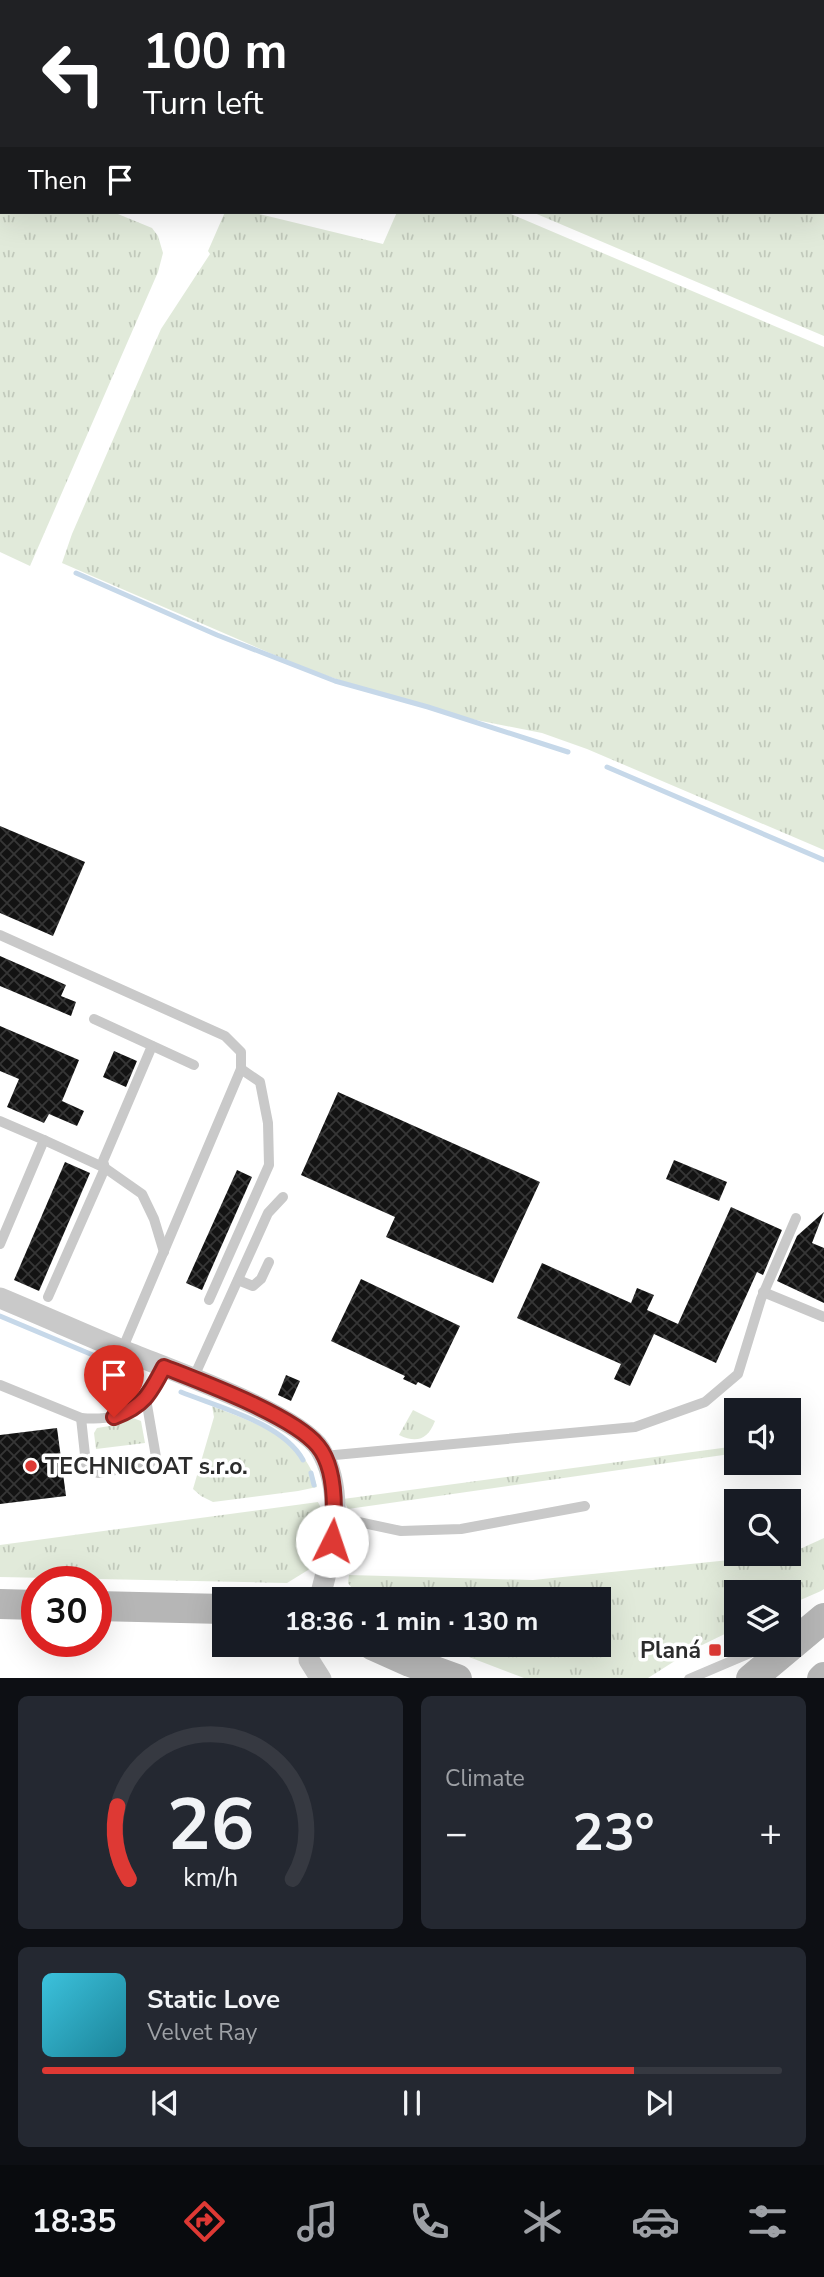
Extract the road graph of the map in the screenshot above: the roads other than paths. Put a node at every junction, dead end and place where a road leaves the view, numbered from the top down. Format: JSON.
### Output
{"nodes":[{"id":1,"x":0,"y":934,"type":"edge"},
{"id":2,"x":94,"y":1019,"type":"dead end"},
{"id":3,"x":152,"y":1046,"type":"junction"},
{"id":4,"x":194,"y":1065,"type":"dead end"},
{"id":5,"x":241,"y":1069,"type":"junction"},
{"id":6,"x":0,"y":1121,"type":"edge"},
{"id":7,"x":44,"y":1140,"type":"junction"},
{"id":8,"x":105,"y":1168,"type":"junction"},
{"id":9,"x":282,"y":1197,"type":"dead end"},
{"id":10,"x":796,"y":1219,"type":"dead end"},
{"id":11,"x":0,"y":1244,"type":"edge"},
{"id":12,"x":231,"y":1250,"type":"junction"},
{"id":13,"x":164,"y":1252,"type":"junction"},
{"id":14,"x":248,"y":1257,"type":"junction"},
{"id":15,"x":269,"y":1262,"type":"dead end"},
{"id":16,"x":237,"y":1280,"type":"junction"},
{"id":17,"x":764,"y":1292,"type":"junction"},
{"id":18,"x":48,"y":1297,"type":"dead end"},
{"id":19,"x":0,"y":1298,"type":"edge"},
{"id":20,"x":209,"y":1300,"type":"dead end"},
{"id":21,"x":824,"y":1317,"type":"edge"},
{"id":22,"x":122,"y":1350,"type":"junction"},
{"id":23,"x":164,"y":1367,"type":"junction"},
{"id":24,"x":194,"y":1379,"type":"junction"},
{"id":25,"x":0,"y":1385,"type":"edge"},
{"id":26,"x":146,"y":1399,"type":"junction"},
{"id":27,"x":81,"y":1418,"type":"junction"},
{"id":28,"x":324,"y":1456,"type":"junction"},
{"id":29,"x":585,"y":1506,"type":"dead end"},
{"id":30,"x":335,"y":1517,"type":"junction"},
{"id":31,"x":323,"y":1587,"type":"edge"},
{"id":32,"x":0,"y":1604,"type":"edge"},
{"id":33,"x":21,"y":1605,"type":"edge"},
{"id":34,"x":112,"y":1606,"type":"edge"},
{"id":35,"x":212,"y":1609,"type":"edge"},
{"id":36,"x":808,"y":1628,"type":"edge"},
{"id":37,"x":309,"y":1657,"type":"edge"},
{"id":38,"x":396,"y":1657,"type":"edge"},
{"id":39,"x":740,"y":1657,"type":"edge"},
{"id":40,"x":421,"y":1670,"type":"edge"},
{"id":41,"x":321,"y":1678,"type":"edge"},
{"id":42,"x":457,"y":1678,"type":"edge"},
{"id":43,"x":690,"y":1678,"type":"edge"},
{"id":44,"x":751,"y":1678,"type":"edge"}],
"edges":[{"from":1,"to":5,"type":"lane"},
{"from":2,"to":3,"type":"lane"},
{"from":3,"to":4,"type":"lane"},
{"from":3,"to":8,"type":"lane"},
{"from":5,"to":12,"type":"lane"},
{"from":5,"to":13,"type":"lane"},
{"from":6,"to":7,"type":"lane"},
{"from":7,"to":8,"type":"lane"},
{"from":7,"to":11,"type":"lane"},
{"from":8,"to":13,"type":"lane"},
{"from":8,"to":18,"type":"lane"},
{"from":9,"to":14,"type":"lane"},
{"from":10,"to":17,"type":"lane"},
{"from":12,"to":14,"type":"lane"},
{"from":12,"to":20,"type":"lane"},
{"from":13,"to":22,"type":"lane"},
{"from":14,"to":16,"type":"lane"},
{"from":15,"to":16,"type":"lane"},
{"from":16,"to":24,"type":"lane"},
{"from":17,"to":21,"type":"lane"},
{"from":17,"to":28,"type":"lane"},
{"from":19,"to":22,"type":"street"},
{"from":22,"to":23,"type":"street"},
{"from":23,"to":24,"type":"street"},
{"from":23,"to":26,"type":"lane"},
{"from":24,"to":28,"type":"street"},
{"from":25,"to":27,"type":"lane"},
{"from":26,"to":27,"type":"lane"},
{"from":26,"to":27,"type":"lane"},
{"from":28,"to":30,"type":"street"},
{"from":29,"to":30,"type":"lane"},
{"from":30,"to":31,"type":"street"},
{"from":32,"to":33,"type":"main road"},
{"from":34,"to":35,"type":"main road"},
{"from":36,"to":44,"type":"main road"},
{"from":37,"to":41,"type":"street"},
{"from":38,"to":40,"type":"main road"},
{"from":39,"to":43,"type":"lane"},
{"from":40,"to":42,"type":"main road"}]}
